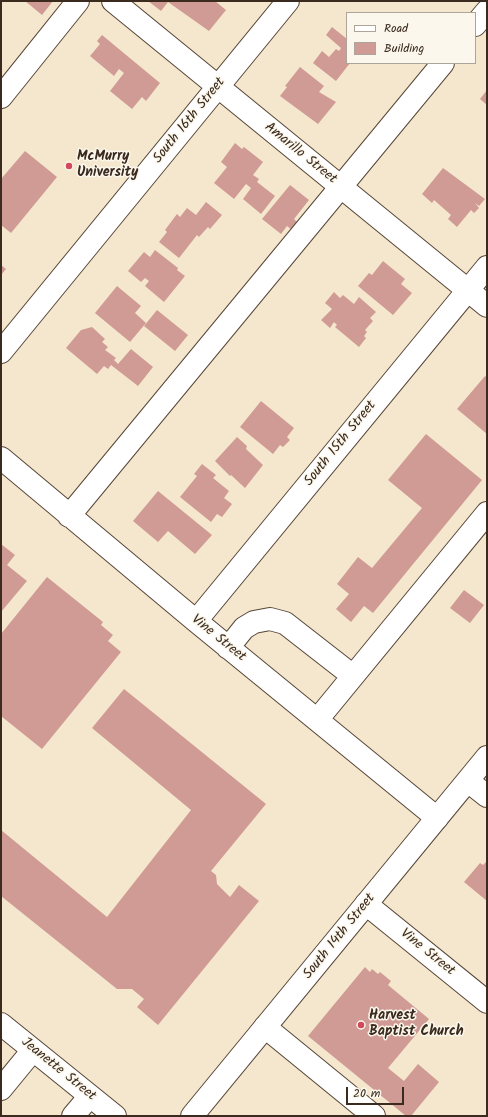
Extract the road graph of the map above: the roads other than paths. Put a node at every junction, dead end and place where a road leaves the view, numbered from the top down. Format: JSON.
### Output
{"nodes":[{"id":1,"x":78,"y":1,"type":"edge"},
{"id":2,"x":113,"y":1,"type":"edge"},
{"id":3,"x":288,"y":1,"type":"edge"},
{"id":4,"x":487,"y":11,"type":"edge"},
{"id":5,"x":476,"y":24,"type":"edge"},
{"id":6,"x":443,"y":64,"type":"edge"},
{"id":7,"x":218,"y":87,"type":"junction"},
{"id":8,"x":1,"y":97,"type":"edge"},
{"id":9,"x":340,"y":186,"type":"junction"},
{"id":10,"x":487,"y":267,"type":"edge"},
{"id":11,"x":468,"y":290,"type":"junction"},
{"id":12,"x":487,"y":306,"type":"edge"},
{"id":13,"x":1,"y":352,"type":"edge"},
{"id":14,"x":1,"y":458,"type":"edge"},
{"id":15,"x":487,"y":512,"type":"edge"},
{"id":16,"x":69,"y":516,"type":"junction"},
{"id":17,"x":196,"y":621,"type":"junction"},
{"id":18,"x":228,"y":648,"type":"junction"},
{"id":19,"x":353,"y":676,"type":"junction"},
{"id":20,"x":317,"y":720,"type":"junction"},
{"id":21,"x":487,"y":757,"type":"edge"},
{"id":22,"x":468,"y":781,"type":"junction"},
{"id":23,"x":487,"y":796,"type":"edge"},
{"id":24,"x":437,"y":818,"type":"junction"},
{"id":25,"x":366,"y":904,"type":"junction"},
{"id":26,"x":487,"y":1002,"type":"edge"},
{"id":27,"x":1,"y":1024,"type":"edge"},
{"id":28,"x":265,"y":1027,"type":"junction"},
{"id":29,"x":33,"y":1050,"type":"junction"},
{"id":30,"x":1,"y":1089,"type":"edge"},
{"id":31,"x":90,"y":1096,"type":"junction"},
{"id":32,"x":73,"y":1116,"type":"edge"},
{"id":33,"x":115,"y":1116,"type":"edge"},
{"id":34,"x":192,"y":1116,"type":"edge"},
{"id":35,"x":374,"y":1116,"type":"edge"}],
"edges":[{"from":1,"to":8,"type":"street"},
{"from":2,"to":7,"type":"street","name":"Amarillo Street"},
{"from":3,"to":7,"type":"street","name":"South 16th Street"},
{"from":4,"to":5,"type":"street"},
{"from":6,"to":9,"type":"street"},
{"from":7,"to":9,"type":"street","name":"Amarillo Street"},
{"from":7,"to":13,"type":"street","name":"South 16th Street"},
{"from":9,"to":11,"type":"street","name":"Amarillo Street"},
{"from":9,"to":16,"type":"street"},
{"from":10,"to":11,"type":"street","name":"South 15th Street"},
{"from":11,"to":12,"type":"street","name":"Amarillo Street"},
{"from":11,"to":17,"type":"street","name":"South 15th Street"},
{"from":14,"to":16,"type":"street","name":"Vine Street"},
{"from":15,"to":19,"type":"street"},
{"from":16,"to":17,"type":"street","name":"Vine Street"},
{"from":17,"to":18,"type":"street","name":"Vine Street"},
{"from":18,"to":19,"type":"street"},
{"from":18,"to":20,"type":"street","name":"Vine Street"},
{"from":19,"to":20,"type":"street"},
{"from":20,"to":24,"type":"street","name":"Vine Street"},
{"from":21,"to":22,"type":"street","name":"South 14th Street"},
{"from":22,"to":23,"type":"street"},
{"from":22,"to":24,"type":"street","name":"South 14th Street"},
{"from":24,"to":25,"type":"street","name":"South 14th Street"},
{"from":25,"to":26,"type":"street","name":"Vine Street"},
{"from":25,"to":28,"type":"street","name":"South 14th Street"},
{"from":27,"to":29,"type":"street","name":"Jeanette Street"},
{"from":28,"to":34,"type":"street","name":"South 14th Street"},
{"from":28,"to":35,"type":"street"},
{"from":29,"to":30,"type":"street"},
{"from":29,"to":31,"type":"street","name":"Jeanette Street"},
{"from":31,"to":32,"type":"street"},
{"from":31,"to":33,"type":"street","name":"Jeanette Street"}]}
